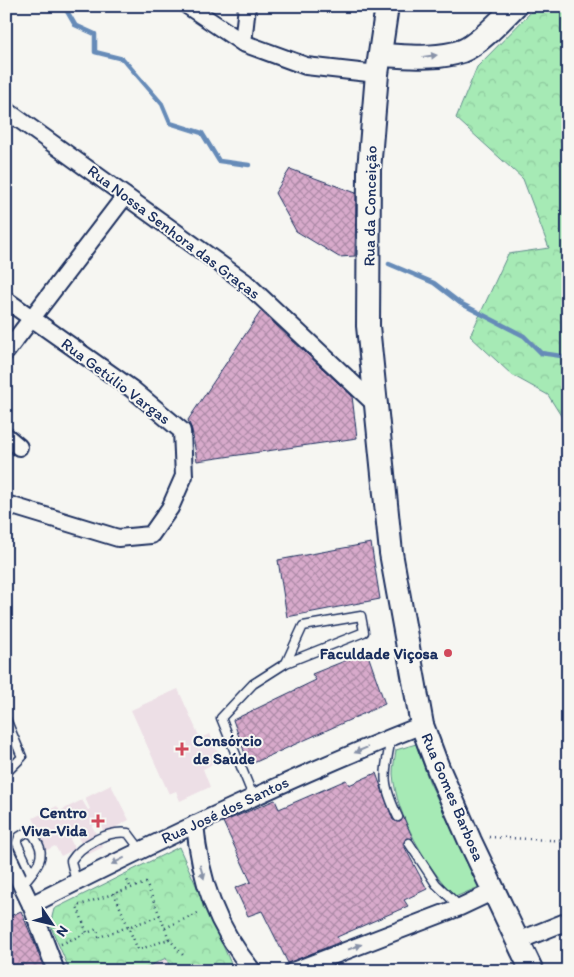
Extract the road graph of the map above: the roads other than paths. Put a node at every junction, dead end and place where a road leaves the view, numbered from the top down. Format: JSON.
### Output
{"nodes":[{"id":1,"x":188,"y":6,"type":"edge"},
{"id":2,"x":237,"y":6,"type":"edge"},
{"id":3,"x":247,"y":6,"type":"edge"},
{"id":4,"x":387,"y":6,"type":"edge"},
{"id":5,"x":515,"y":6,"type":"edge"},
{"id":6,"x":245,"y":25,"type":"junction"},
{"id":7,"x":243,"y":43,"type":"junction"},
{"id":8,"x":379,"y":64,"type":"junction"},
{"id":9,"x":6,"y":110,"type":"edge"},
{"id":10,"x":125,"y":196,"type":"junction"},
{"id":11,"x":6,"y":300,"type":"edge"},
{"id":12,"x":32,"y":318,"type":"junction"},
{"id":13,"x":6,"y":352,"type":"edge"},
{"id":14,"x":376,"y":406,"type":"junction"},
{"id":15,"x":6,"y":436,"type":"edge"},
{"id":16,"x":19,"y":448,"type":"dead end"},
{"id":17,"x":6,"y":504,"type":"edge"},
{"id":18,"x":286,"y":663,"type":"junction"},
{"id":19,"x":6,"y":719,"type":"edge"},
{"id":20,"x":422,"y":725,"type":"junction"},
{"id":21,"x":391,"y":738,"type":"junction"},
{"id":22,"x":6,"y":773,"type":"edge"},
{"id":23,"x":253,"y":796,"type":"junction"},
{"id":24,"x":398,"y":817,"type":"dead end"},
{"id":25,"x":195,"y":824,"type":"junction"},
{"id":26,"x":409,"y":843,"type":"dead end"},
{"id":27,"x":140,"y":849,"type":"junction"},
{"id":28,"x":6,"y":853,"type":"edge"},
{"id":29,"x":26,"y":879,"type":"junction"},
{"id":30,"x":76,"y":882,"type":"junction"},
{"id":31,"x":494,"y":891,"type":"junction"},
{"id":32,"x":32,"y":905,"type":"junction"},
{"id":33,"x":460,"y":907,"type":"junction"},
{"id":34,"x":568,"y":921,"type":"edge"},
{"id":35,"x":518,"y":941,"type":"junction"},
{"id":36,"x":56,"y":971,"type":"edge"},
{"id":37,"x":253,"y":971,"type":"edge"},
{"id":38,"x":293,"y":971,"type":"edge"},
{"id":39,"x":532,"y":971,"type":"edge"}],
"edges":[{"from":1,"to":7,"type":"street"},
{"from":2,"to":6,"type":"street"},
{"from":3,"to":6,"type":"street"},
{"from":4,"to":8,"type":"street","name":"Rua da Conceição"},
{"from":8,"to":5,"type":"street","one_way":true},
{"from":6,"to":7,"type":"street"},
{"from":7,"to":8,"type":"street"},
{"from":8,"to":14,"type":"street","name":"Rua da Conceição"},
{"from":9,"to":10,"type":"street","name":"Rua Nossa Senhora das Graças"},
{"from":10,"to":12,"type":"street"},
{"from":10,"to":14,"type":"street","name":"Rua Nossa Senhora das Graças"},
{"from":11,"to":12,"type":"street","name":"Rua Getúlio Vargas"},
{"from":12,"to":13,"type":"street"},
{"from":12,"to":17,"type":"street","name":"Rua Getúlio Vargas"},
{"from":14,"to":20,"type":"street","name":"Rua Gomes Barbosa"},
{"from":15,"to":16,"type":"street"},
{"from":18,"to":18,"type":"lane"},
{"from":18,"to":23,"type":"lane"},
{"from":19,"to":22,"type":"lane"},
{"from":20,"to":21,"type":"street","name":"Rua José dos Santos"},
{"from":20,"to":31,"type":"street","name":"Rua Gomes Barbosa"},
{"from":21,"to":23,"type":"street","name":"Rua José dos Santos","one_way":true},
{"from":21,"to":24,"type":"lane"},
{"from":23,"to":25,"type":"street","name":"Rua José dos Santos"},
{"from":25,"to":27,"type":"street","name":"Rua José dos Santos"},
{"from":25,"to":37,"type":"street","one_way":true},
{"from":26,"to":33,"type":"lane"},
{"from":27,"to":30,"type":"street","name":"Rua José dos Santos","one_way":true},
{"from":27,"to":30,"type":"lane"},
{"from":28,"to":29,"type":"street"},
{"from":29,"to":29,"type":"lane"},
{"from":29,"to":32,"type":"street"},
{"from":30,"to":32,"type":"street","name":"Rua José dos Santos"},
{"from":31,"to":33,"type":"street"},
{"from":31,"to":35,"type":"street","name":"Rua Gomes Barbosa"},
{"from":32,"to":36,"type":"street"},
{"from":38,"to":33,"type":"street","one_way":true},
{"from":34,"to":35,"type":"street"},
{"from":35,"to":39,"type":"street","name":"Rua Gomes Barbosa"}]}
